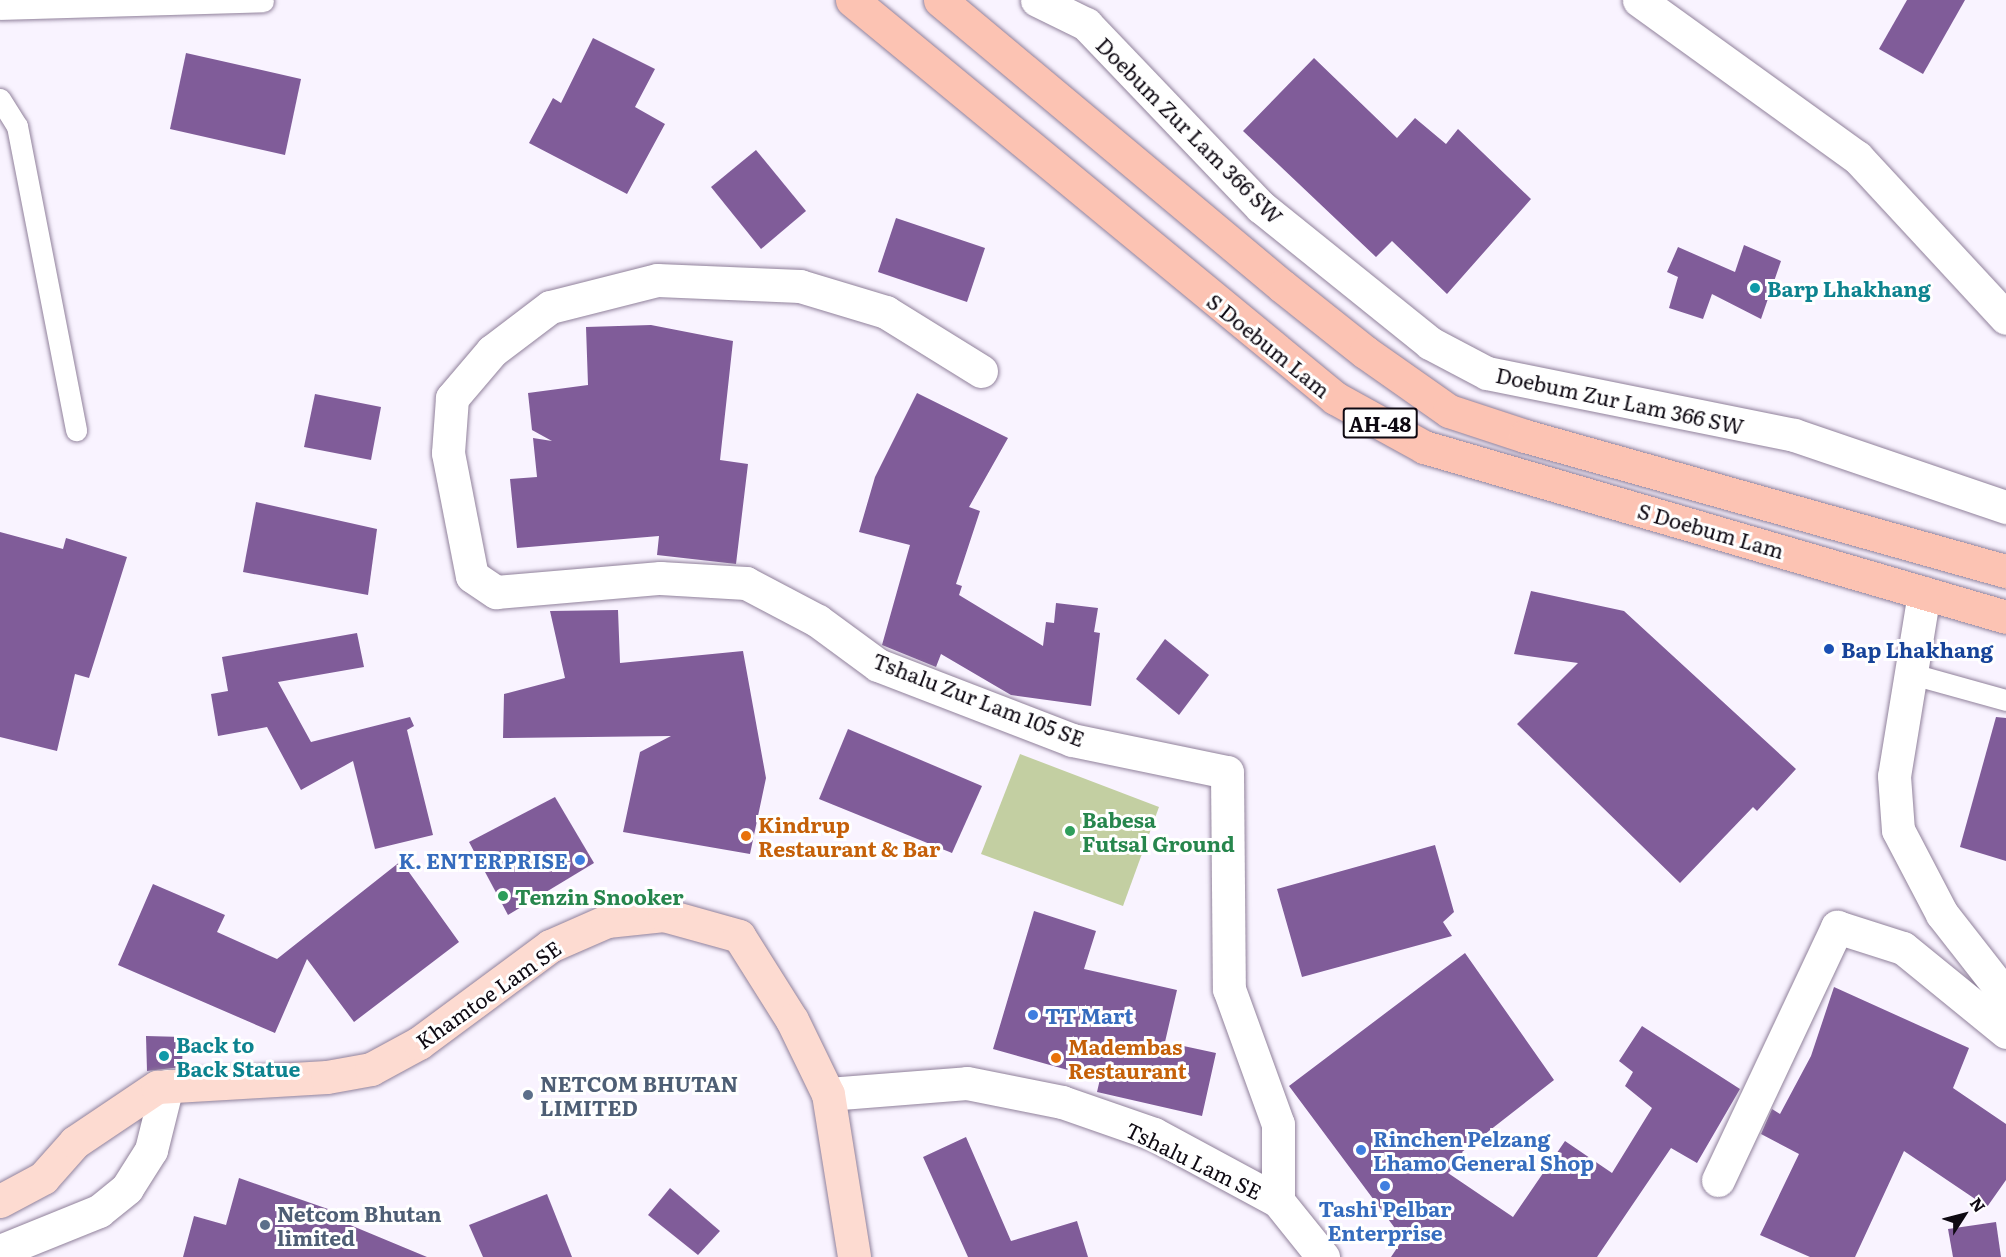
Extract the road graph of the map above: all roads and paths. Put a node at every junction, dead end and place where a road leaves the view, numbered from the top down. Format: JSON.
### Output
{"nodes":[{"id":1,"x":940,"y":0,"type":"edge"},
{"id":2,"x":1037,"y":0,"type":"edge"},
{"id":3,"x":1639,"y":0,"type":"edge"},
{"id":4,"x":262,"y":1,"type":"edge"},
{"id":5,"x":861,"y":6,"type":"edge"},
{"id":6,"x":0,"y":9,"type":"edge"},
{"id":7,"x":0,"y":99,"type":"edge"},
{"id":8,"x":2006,"y":318,"type":"edge"},
{"id":9,"x":981,"y":370,"type":"dead end"},
{"id":10,"x":76,"y":430,"type":"dead end"},
{"id":11,"x":2006,"y":507,"type":"edge"},
{"id":12,"x":2006,"y":571,"type":"edge"},
{"id":13,"x":1924,"y":593,"type":"junction"},
{"id":14,"x":2006,"y":617,"type":"edge"},
{"id":15,"x":1912,"y":674,"type":"junction"},
{"id":16,"x":2006,"y":700,"type":"edge"},
{"id":17,"x":2006,"y":996,"type":"edge"},
{"id":18,"x":2006,"y":1032,"type":"edge"},
{"id":19,"x":167,"y":1086,"type":"junction"},
{"id":20,"x":828,"y":1094,"type":"junction"},
{"id":21,"x":1718,"y":1180,"type":"dead end"},
{"id":22,"x":0,"y":1201,"type":"edge"},
{"id":23,"x":1278,"y":1201,"type":"junction"},
{"id":24,"x":0,"y":1251,"type":"edge"},
{"id":25,"x":854,"y":1257,"type":"edge"},
{"id":26,"x":1323,"y":1257,"type":"edge"}],
"edges":[{"from":1,"to":12,"type":"highway","name":"S Doebum Lam","number":"AH-48"},
{"from":2,"to":11,"type":"street","name":"Doebum Zur Lam 366 SW"},
{"from":3,"to":8,"type":"street"},
{"from":4,"to":6,"type":"lane"},
{"from":5,"to":13,"type":"highway","name":"S Doebum Lam","number":"AH-48"},
{"from":7,"to":10,"type":"lane"},
{"from":9,"to":23,"type":"street","name":"Tshalu Zur Lam 105 SE"},
{"from":13,"to":14,"type":"highway","name":"S Doebum Lam","number":"AH-48"},
{"from":13,"to":15,"type":"street"},
{"from":15,"to":16,"type":"lane"},
{"from":15,"to":17,"type":"street"},
{"from":18,"to":21,"type":"street"},
{"from":19,"to":20,"type":"main road","name":"Khamtoe Lam SE"},
{"from":19,"to":22,"type":"main road","name":"Khamtoe Lam SE"},
{"from":19,"to":24,"type":"street"},
{"from":20,"to":23,"type":"street","name":"Tshalu Lam SE"},
{"from":20,"to":25,"type":"main road","name":"Khamtoe Lam SE"},
{"from":23,"to":26,"type":"street","name":"Tshalu Lam SE"}]}
